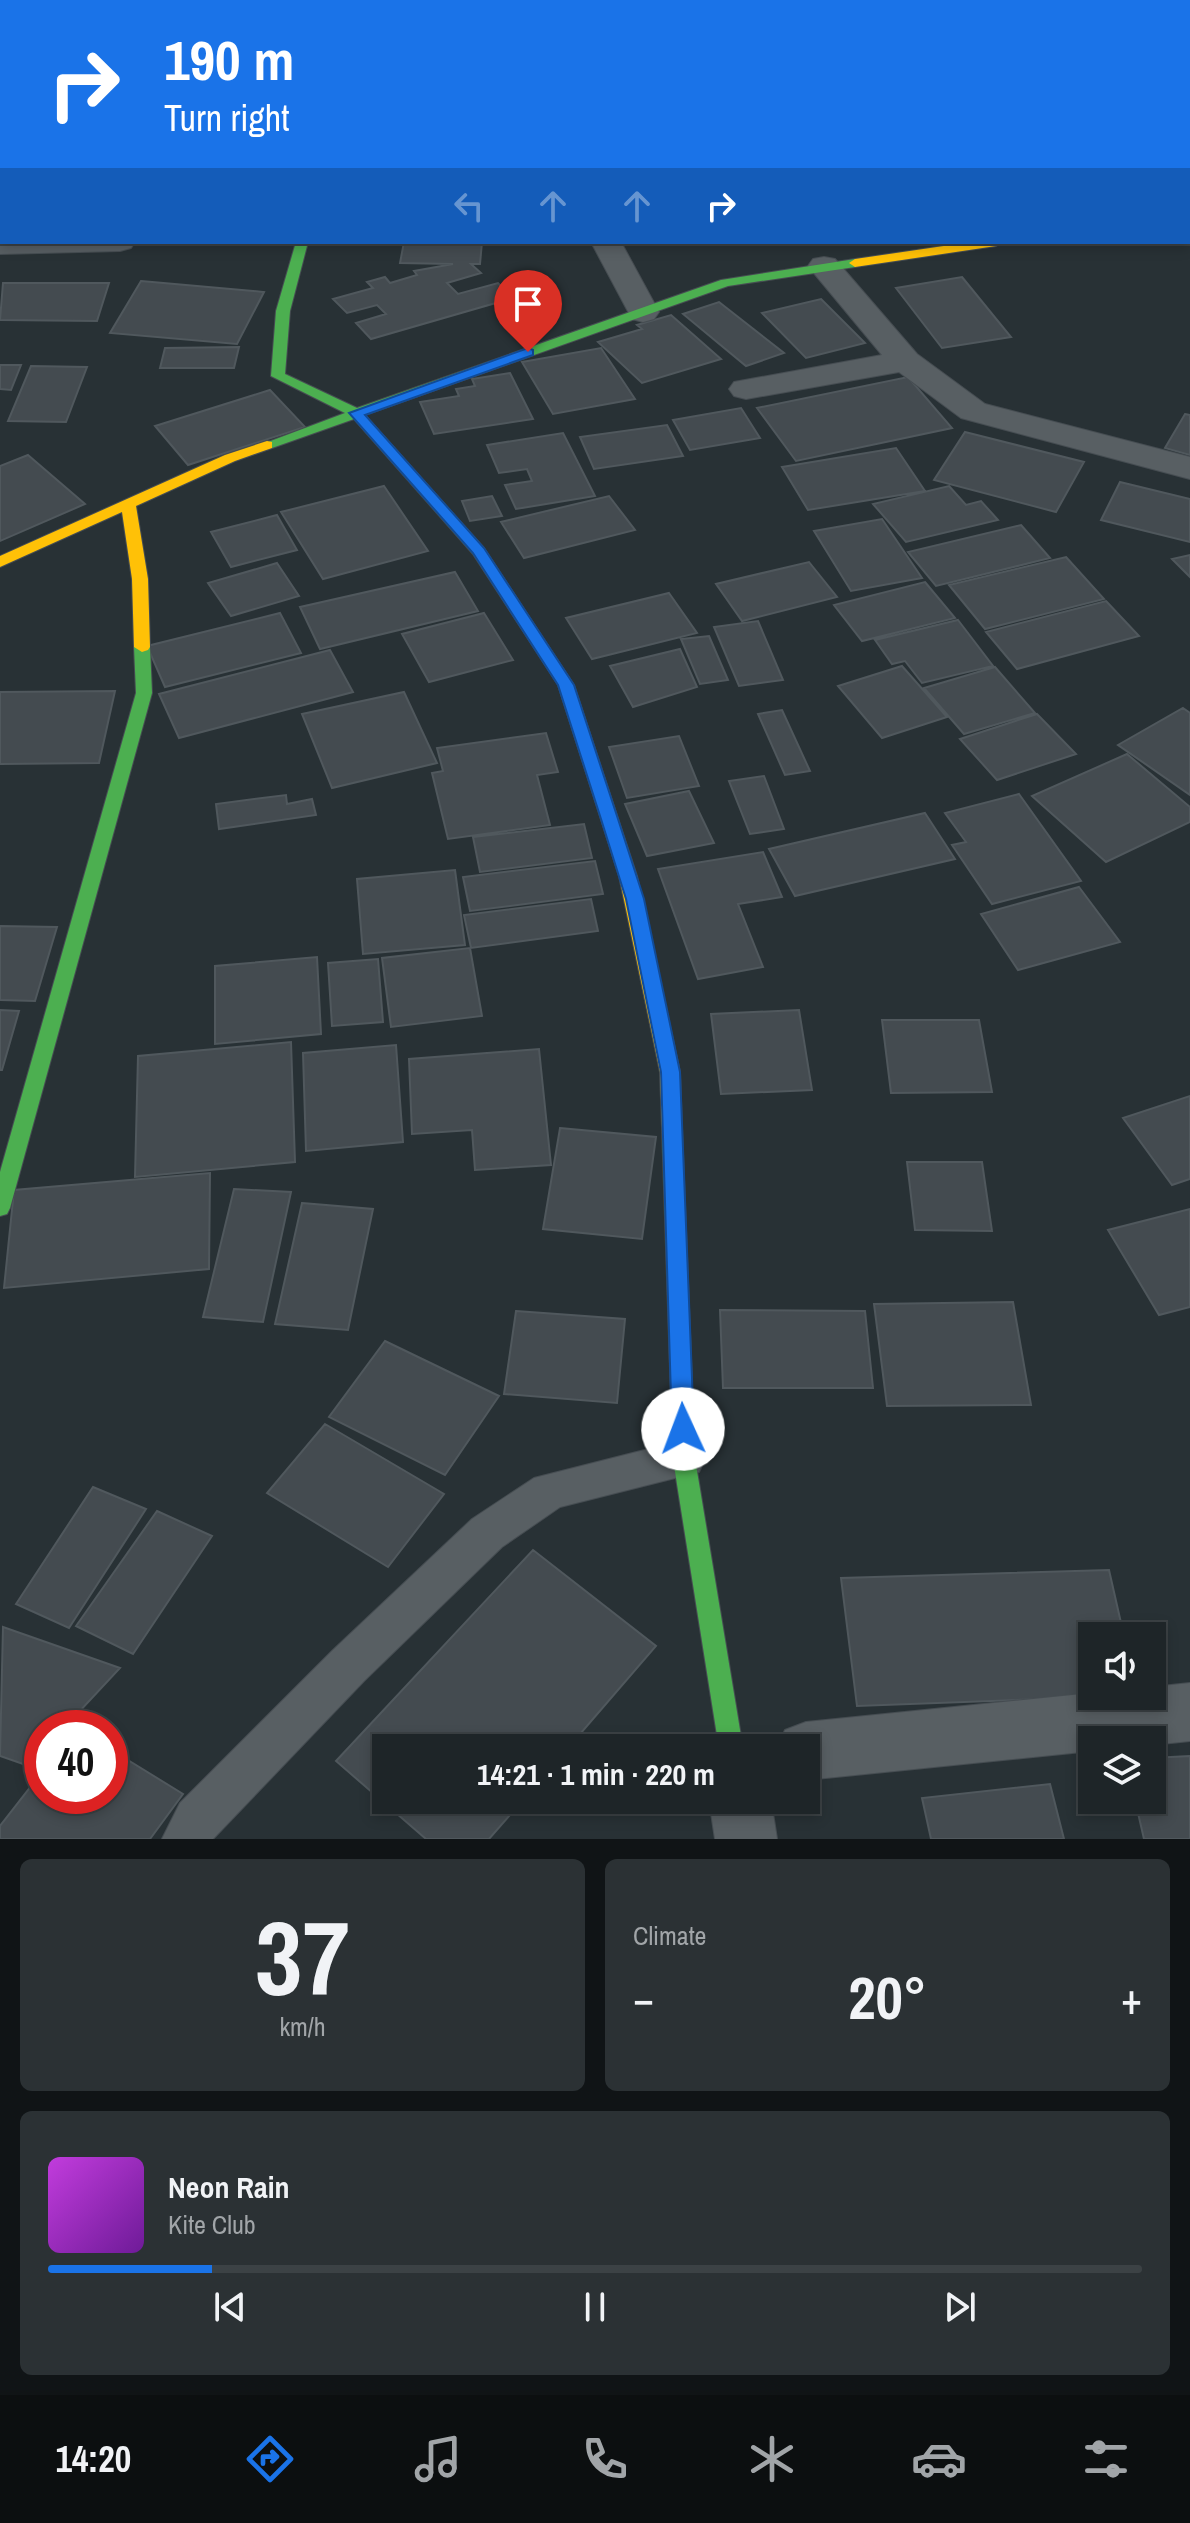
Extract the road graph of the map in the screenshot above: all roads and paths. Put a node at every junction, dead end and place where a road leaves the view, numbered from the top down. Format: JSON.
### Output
{"nodes":[{"id":1,"x":40,"y":244,"type":"edge"},
{"id":2,"x":301,"y":244,"type":"edge"},
{"id":3,"x":607,"y":244,"type":"edge"},
{"id":4,"x":982,"y":244,"type":"edge"},
{"id":5,"x":0,"y":245,"type":"edge"},
{"id":6,"x":824,"y":266,"type":"junction"},
{"id":7,"x":643,"y":312,"type":"junction"},
{"id":8,"x":905,"y":361,"type":"junction"},
{"id":9,"x":746,"y":389,"type":"dead end"},
{"id":10,"x":356,"y":413,"type":"junction"},
{"id":11,"x":1190,"y":468,"type":"edge"},
{"id":12,"x":128,"y":504,"type":"junction"},
{"id":13,"x":0,"y":562,"type":"edge"},
{"id":14,"x":0,"y":1208,"type":"edge"},
{"id":15,"x":684,"y":1459,"type":"junction"},
{"id":16,"x":1190,"y":1712,"type":"edge"},
{"id":17,"x":729,"y":1734,"type":"edge"},
{"id":18,"x":820,"y":1750,"type":"edge"},
{"id":19,"x":742,"y":1814,"type":"edge"},
{"id":20,"x":186,"y":1839,"type":"edge"},
{"id":21,"x":746,"y":1839,"type":"edge"}],
"edges":[{"from":1,"to":5,"type":"street"},
{"from":2,"to":10,"type":"street"},
{"from":3,"to":7,"type":"street"},
{"from":4,"to":6,"type":"street"},
{"from":6,"to":7,"type":"street"},
{"from":6,"to":8,"type":"street"},
{"from":7,"to":10,"type":"street"},
{"from":8,"to":9,"type":"street"},
{"from":8,"to":11,"type":"street"},
{"from":10,"to":12,"type":"street"},
{"from":10,"to":15,"type":"street"},
{"from":12,"to":13,"type":"street"},
{"from":12,"to":14,"type":"street"},
{"from":15,"to":17,"type":"street"},
{"from":15,"to":20,"type":"lane"},
{"from":16,"to":18,"type":"street"},
{"from":19,"to":21,"type":"street"}]}
